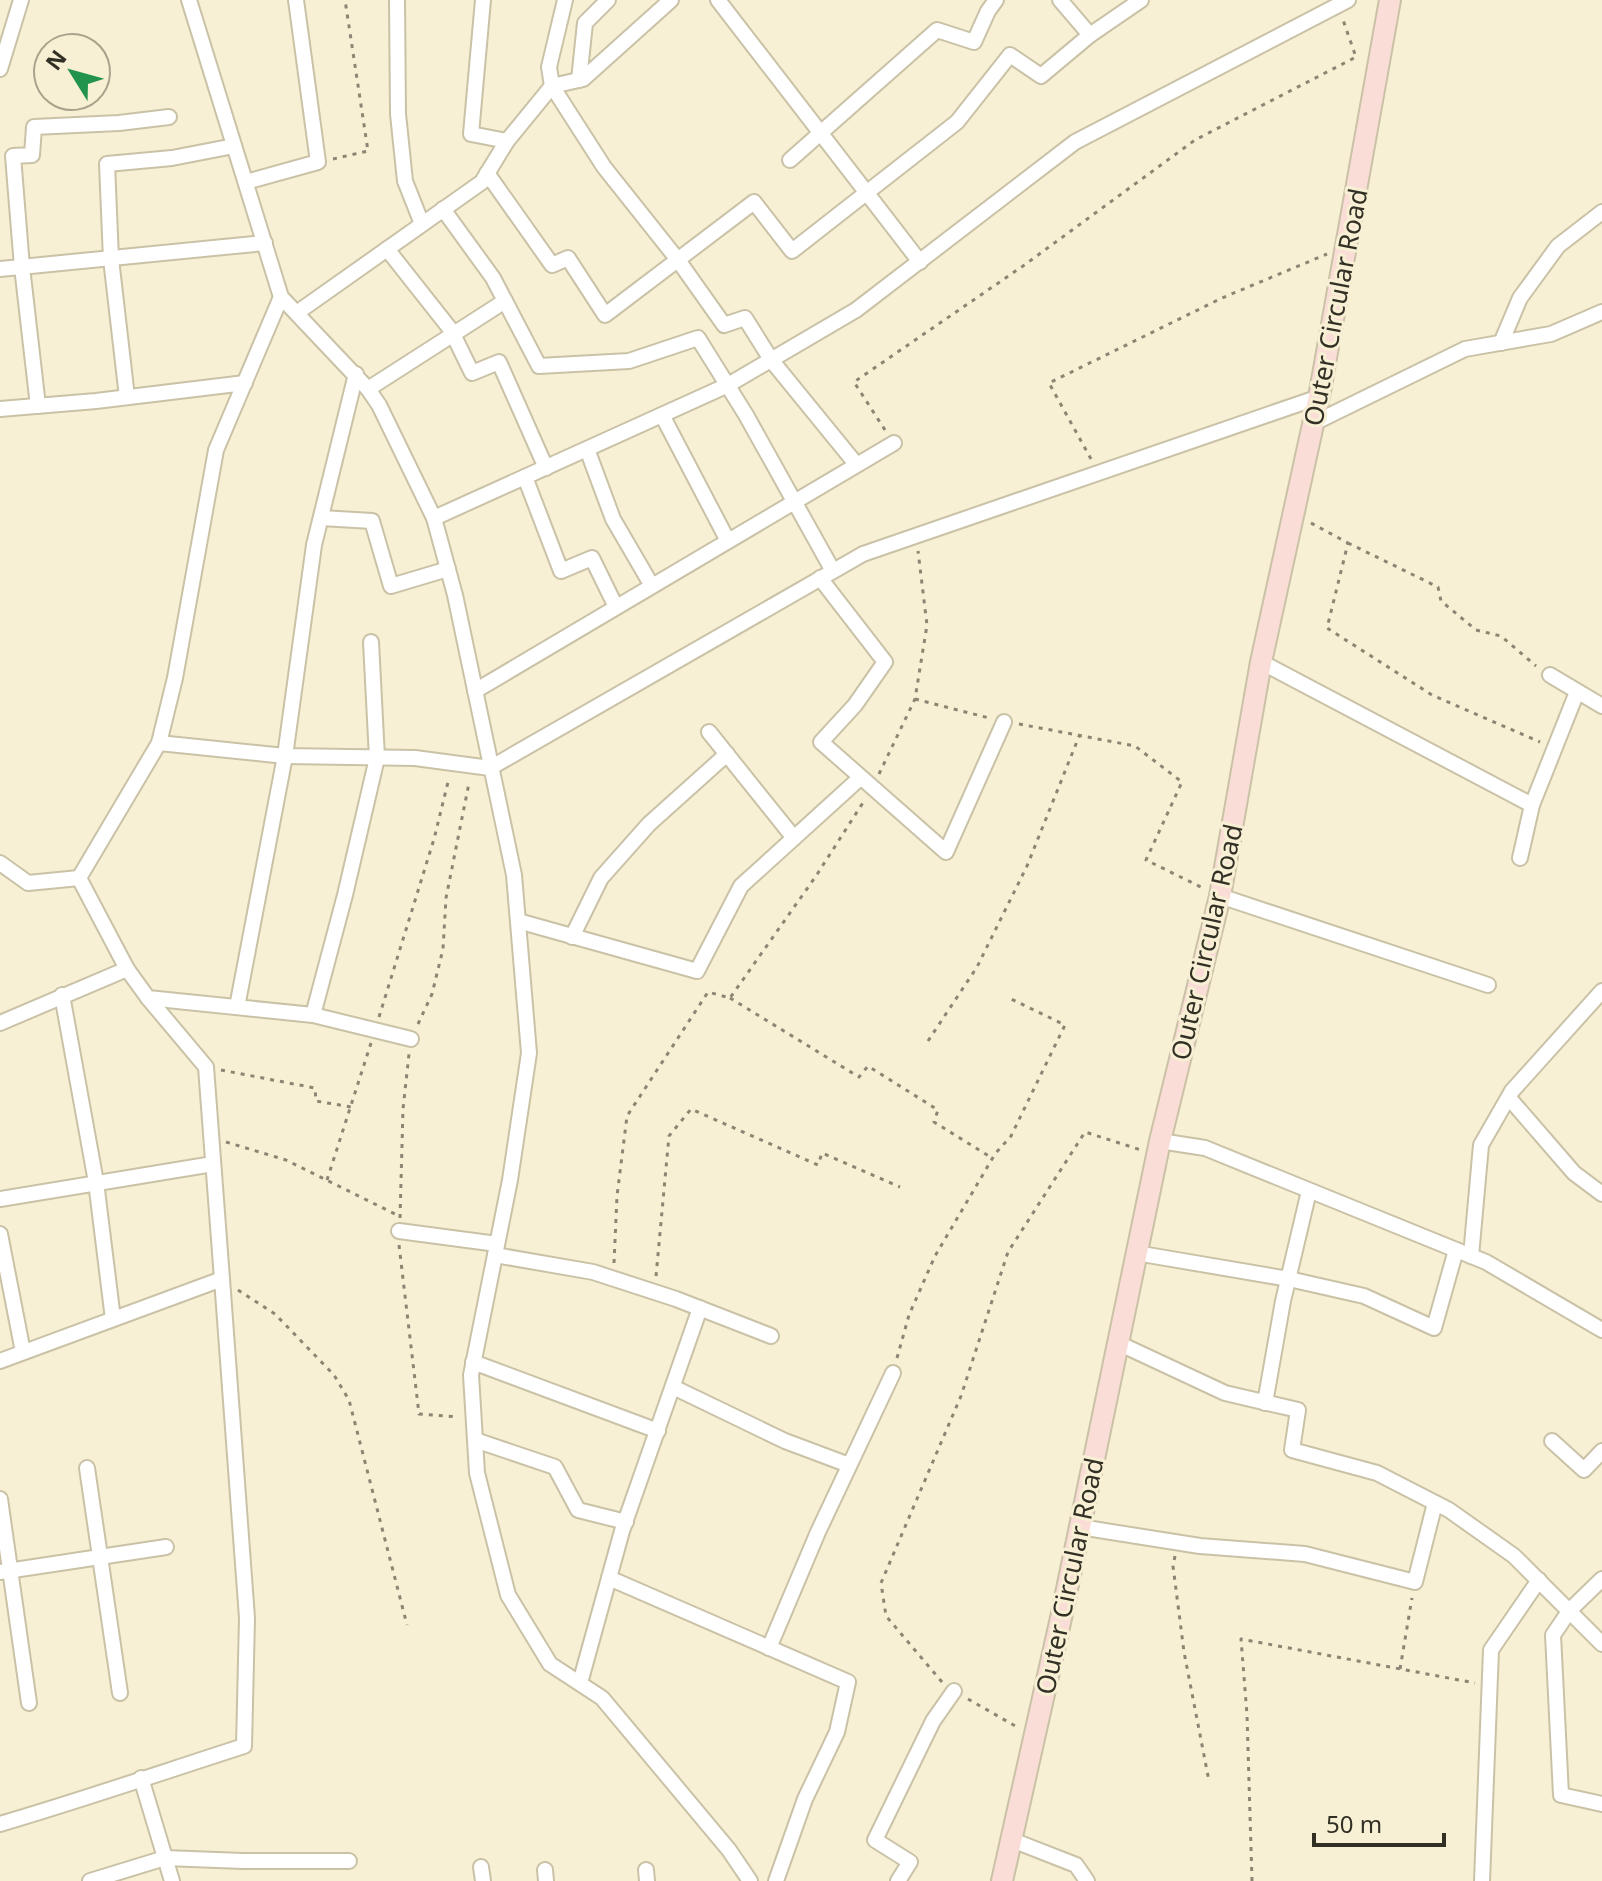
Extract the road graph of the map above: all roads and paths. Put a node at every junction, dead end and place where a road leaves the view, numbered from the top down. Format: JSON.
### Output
{"nodes":[{"id":1,"x":21,"y":0,"type":"edge"},
{"id":2,"x":189,"y":0,"type":"edge"},
{"id":3,"x":296,"y":0,"type":"edge"},
{"id":4,"x":345,"y":0,"type":"edge"},
{"id":5,"x":397,"y":0,"type":"edge"},
{"id":6,"x":483,"y":0,"type":"edge"},
{"id":7,"x":565,"y":0,"type":"edge"},
{"id":8,"x":608,"y":0,"type":"edge"},
{"id":9,"x":671,"y":0,"type":"edge"},
{"id":10,"x":718,"y":0,"type":"edge"},
{"id":11,"x":996,"y":0,"type":"edge"},
{"id":12,"x":1060,"y":0,"type":"edge"},
{"id":13,"x":1141,"y":0,"type":"edge"},
{"id":14,"x":1390,"y":0,"type":"edge"},
{"id":15,"x":1343,"y":3,"type":"edge"},
{"id":16,"x":1090,"y":35,"type":"junction"},
{"id":17,"x":0,"y":69,"type":"edge"},
{"id":18,"x":579,"y":80,"type":"junction"},
{"id":19,"x":552,"y":86,"type":"junction"},
{"id":20,"x":169,"y":117,"type":"dead end"},
{"id":21,"x":822,"y":135,"type":"junction"},
{"id":22,"x":507,"y":141,"type":"junction"},
{"id":23,"x":234,"y":146,"type":"junction"},
{"id":24,"x":790,"y":160,"type":"dead end"},
{"id":25,"x":318,"y":162,"type":"junction"},
{"id":26,"x":487,"y":173,"type":"junction"},
{"id":27,"x":246,"y":182,"type":"junction"},
{"id":28,"x":866,"y":192,"type":"junction"},
{"id":29,"x":443,"y":209,"type":"junction"},
{"id":30,"x":1602,"y":212,"type":"edge"},
{"id":31,"x":422,"y":224,"type":"junction"},
{"id":32,"x":265,"y":243,"type":"junction"},
{"id":33,"x":1346,"y":246,"type":"junction"},
{"id":34,"x":387,"y":249,"type":"junction"},
{"id":35,"x":111,"y":259,"type":"junction"},
{"id":36,"x":678,"y":260,"type":"junction"},
{"id":37,"x":920,"y":262,"type":"junction"},
{"id":38,"x":22,"y":267,"type":"junction"},
{"id":39,"x":0,"y":269,"type":"edge"},
{"id":40,"x":281,"y":297,"type":"junction"},
{"id":41,"x":505,"y":301,"type":"junction"},
{"id":42,"x":298,"y":312,"type":"junction"},
{"id":43,"x":1602,"y":312,"type":"edge"},
{"id":44,"x":453,"y":333,"type":"junction"},
{"id":45,"x":1501,"y":343,"type":"junction"},
{"id":46,"x":772,"y":361,"type":"junction"},
{"id":47,"x":356,"y":374,"type":"junction"},
{"id":48,"x":245,"y":383,"type":"junction"},
{"id":49,"x":728,"y":385,"type":"junction"},
{"id":50,"x":368,"y":389,"type":"junction"},
{"id":51,"x":127,"y":397,"type":"junction"},
{"id":52,"x":1319,"y":397,"type":"junction"},
{"id":53,"x":38,"y":406,"type":"junction"},
{"id":54,"x":0,"y":409,"type":"edge"},
{"id":55,"x":662,"y":415,"type":"junction"},
{"id":56,"x":1314,"y":423,"type":"junction"},
{"id":57,"x":894,"y":443,"type":"joint"},
{"id":58,"x":587,"y":449,"type":"junction"},
{"id":59,"x":856,"y":464,"type":"junction"},
{"id":60,"x":546,"y":468,"type":"junction"},
{"id":61,"x":1099,"y":472,"type":"junction"},
{"id":62,"x":525,"y":477,"type":"junction"},
{"id":63,"x":795,"y":501,"type":"junction"},
{"id":64,"x":1294,"y":514,"type":"junction"},
{"id":65,"x":321,"y":518,"type":"junction"},
{"id":66,"x":434,"y":518,"type":"junction"},
{"id":67,"x":916,"y":536,"type":"junction"},
{"id":68,"x":728,"y":541,"type":"junction"},
{"id":69,"x":1348,"y":543,"type":"junction"},
{"id":70,"x":448,"y":569,"type":"junction"},
{"id":71,"x":827,"y":574,"type":"junction"},
{"id":72,"x":652,"y":586,"type":"junction"},
{"id":73,"x":616,"y":607,"type":"junction"},
{"id":74,"x":371,"y":642,"type":"dead end"},
{"id":75,"x":1261,"y":662,"type":"junction"},
{"id":76,"x":1550,"y":675,"type":"joint"},
{"id":77,"x":475,"y":691,"type":"junction"},
{"id":78,"x":1577,"y":692,"type":"junction"},
{"id":79,"x":915,"y":699,"type":"junction"},
{"id":80,"x":1602,"y":706,"type":"edge"},
{"id":81,"x":1004,"y":722,"type":"junction"},
{"id":82,"x":709,"y":732,"type":"dead end"},
{"id":83,"x":1080,"y":734,"type":"junction"},
{"id":84,"x":159,"y":743,"type":"junction"},
{"id":85,"x":1555,"y":748,"type":"junction"},
{"id":86,"x":727,"y":754,"type":"junction"},
{"id":87,"x":285,"y":756,"type":"junction"},
{"id":88,"x":377,"y":758,"type":"junction"},
{"id":89,"x":453,"y":763,"type":"junction"},
{"id":90,"x":472,"y":765,"type":"junction"},
{"id":91,"x":490,"y":768,"type":"junction"},
{"id":92,"x":860,"y":778,"type":"junction"},
{"id":93,"x":872,"y":789,"type":"junction"},
{"id":94,"x":1532,"y":805,"type":"junction"},
{"id":95,"x":794,"y":838,"type":"junction"},
{"id":96,"x":1520,"y":858,"type":"dead end"},
{"id":97,"x":0,"y":863,"type":"edge"},
{"id":98,"x":79,"y":878,"type":"junction"},
{"id":99,"x":1220,"y":896,"type":"junction"},
{"id":100,"x":518,"y":921,"type":"junction"},
{"id":101,"x":572,"y":937,"type":"junction"},
{"id":102,"x":127,"y":969,"type":"junction"},
{"id":103,"x":1488,"y":985,"type":"dead end"},
{"id":104,"x":1602,"y":991,"type":"edge"},
{"id":105,"x":62,"y":995,"type":"junction"},
{"id":106,"x":1007,"y":997,"type":"dead end"},
{"id":107,"x":148,"y":998,"type":"junction"},
{"id":108,"x":730,"y":998,"type":"junction"},
{"id":109,"x":237,"y":1007,"type":"junction"},
{"id":110,"x":313,"y":1015,"type":"junction"},
{"id":111,"x":0,"y":1023,"type":"edge"},
{"id":112,"x":375,"y":1030,"type":"junction"},
{"id":113,"x":411,"y":1039,"type":"junction"},
{"id":114,"x":928,"y":1041,"type":"dead end"},
{"id":115,"x":206,"y":1067,"type":"junction"},
{"id":116,"x":1509,"y":1098,"type":"junction"},
{"id":117,"x":351,"y":1107,"type":"junction"},
{"id":118,"x":211,"y":1137,"type":"junction"},
{"id":119,"x":1158,"y":1148,"type":"junction"},
{"id":120,"x":992,"y":1158,"type":"junction"},
{"id":121,"x":213,"y":1164,"type":"junction"},
{"id":122,"x":327,"y":1180,"type":"junction"},
{"id":123,"x":96,"y":1182,"type":"junction"},
{"id":124,"x":900,"y":1187,"type":"dead end"},
{"id":125,"x":1309,"y":1191,"type":"junction"},
{"id":126,"x":1602,"y":1194,"type":"edge"},
{"id":127,"x":0,"y":1199,"type":"edge"},
{"id":128,"x":400,"y":1224,"type":"junction"},
{"id":129,"x":0,"y":1234,"type":"edge"},
{"id":130,"x":496,"y":1250,"type":"junction"},
{"id":131,"x":1456,"y":1250,"type":"junction"},
{"id":132,"x":1136,"y":1253,"type":"junction"},
{"id":133,"x":1471,"y":1256,"type":"junction"},
{"id":134,"x":222,"y":1279,"type":"junction"},
{"id":135,"x":614,"y":1279,"type":"junction"},
{"id":136,"x":1289,"y":1279,"type":"junction"},
{"id":137,"x":655,"y":1292,"type":"junction"},
{"id":138,"x":700,"y":1308,"type":"junction"},
{"id":139,"x":113,"y":1319,"type":"junction"},
{"id":140,"x":1602,"y":1330,"type":"edge"},
{"id":141,"x":771,"y":1336,"type":"dead end"},
{"id":142,"x":1118,"y":1343,"type":"junction"},
{"id":143,"x":23,"y":1352,"type":"junction"},
{"id":144,"x":0,"y":1361,"type":"edge"},
{"id":145,"x":473,"y":1362,"type":"junction"},
{"id":146,"x":893,"y":1373,"type":"joint"},
{"id":147,"x":673,"y":1387,"type":"junction"},
{"id":148,"x":1265,"y":1403,"type":"junction"},
{"id":149,"x":473,"y":1418,"type":"junction"},
{"id":150,"x":658,"y":1431,"type":"junction"},
{"id":151,"x":475,"y":1440,"type":"junction"},
{"id":152,"x":1552,"y":1441,"type":"dead end"},
{"id":153,"x":1602,"y":1451,"type":"edge"},
{"id":154,"x":849,"y":1465,"type":"junction"},
{"id":155,"x":87,"y":1468,"type":"dead end"},
{"id":156,"x":0,"y":1499,"type":"edge"},
{"id":157,"x":1435,"y":1503,"type":"junction"},
{"id":158,"x":626,"y":1522,"type":"junction"},
{"id":159,"x":1080,"y":1527,"type":"junction"},
{"id":160,"x":1176,"y":1543,"type":"junction"},
{"id":161,"x":166,"y":1547,"type":"dead end"},
{"id":162,"x":100,"y":1557,"type":"junction"},
{"id":163,"x":5,"y":1571,"type":"edge"},
{"id":164,"x":609,"y":1578,"type":"junction"},
{"id":165,"x":1602,"y":1579,"type":"edge"},
{"id":166,"x":1539,"y":1580,"type":"junction"},
{"id":167,"x":1415,"y":1582,"type":"junction"},
{"id":168,"x":1570,"y":1610,"type":"junction"},
{"id":169,"x":407,"y":1625,"type":"dead end"},
{"id":170,"x":1602,"y":1644,"type":"edge"},
{"id":171,"x":769,"y":1648,"type":"junction"},
{"id":172,"x":1400,"y":1669,"type":"junction"},
{"id":173,"x":580,"y":1683,"type":"junction"},
{"id":174,"x":1490,"y":1684,"type":"junction"},
{"id":175,"x":954,"y":1691,"type":"junction"},
{"id":176,"x":120,"y":1693,"type":"dead end"},
{"id":177,"x":29,"y":1703,"type":"dead end"},
{"id":178,"x":1035,"y":1737,"type":"junction"},
{"id":179,"x":141,"y":1778,"type":"junction"},
{"id":180,"x":1209,"y":1781,"type":"dead end"},
{"id":181,"x":1602,"y":1804,"type":"edge"},
{"id":182,"x":0,"y":1824,"type":"edge"},
{"id":183,"x":1012,"y":1840,"type":"junction"},
{"id":184,"x":165,"y":1858,"type":"junction"},
{"id":185,"x":349,"y":1861,"type":"dead end"},
{"id":186,"x":90,"y":1881,"type":"edge"},
{"id":187,"x":172,"y":1881,"type":"edge"},
{"id":188,"x":750,"y":1881,"type":"edge"},
{"id":189,"x":776,"y":1881,"type":"edge"},
{"id":190,"x":898,"y":1881,"type":"edge"},
{"id":191,"x":1002,"y":1881,"type":"edge"},
{"id":192,"x":1087,"y":1881,"type":"edge"},
{"id":193,"x":1252,"y":1881,"type":"edge"},
{"id":194,"x":1482,"y":1881,"type":"edge"}],
"edges":[{"from":1,"to":17,"type":"street"},
{"from":2,"to":23,"type":"street"},
{"from":3,"to":25,"type":"street"},
{"from":4,"to":25,"type":"path"},
{"from":5,"to":31,"type":"street"},
{"from":6,"to":22,"type":"street"},
{"from":7,"to":19,"type":"street"},
{"from":8,"to":18,"type":"street"},
{"from":9,"to":18,"type":"street"},
{"from":10,"to":21,"type":"street"},
{"from":11,"to":21,"type":"street"},
{"from":12,"to":16,"type":"street"},
{"from":13,"to":16,"type":"street"},
{"from":14,"to":33,"type":"street","name":"Outer Circular Road"},
{"from":15,"to":37,"type":"street"},
{"from":15,"to":57,"type":"path"},
{"from":16,"to":28,"type":"street"},
{"from":18,"to":19,"type":"street"},
{"from":19,"to":22,"type":"street"},
{"from":19,"to":36,"type":"street"},
{"from":20,"to":38,"type":"street"},
{"from":21,"to":24,"type":"street"},
{"from":21,"to":28,"type":"street"},
{"from":22,"to":26,"type":"street"},
{"from":23,"to":27,"type":"street"},
{"from":23,"to":35,"type":"street"},
{"from":25,"to":27,"type":"street"},
{"from":26,"to":29,"type":"street"},
{"from":26,"to":36,"type":"street"},
{"from":27,"to":32,"type":"street"},
{"from":28,"to":36,"type":"street"},
{"from":28,"to":37,"type":"street"},
{"from":29,"to":31,"type":"street"},
{"from":29,"to":41,"type":"street"},
{"from":30,"to":45,"type":"street"},
{"from":31,"to":34,"type":"street"},
{"from":32,"to":35,"type":"street"},
{"from":32,"to":40,"type":"street"},
{"from":33,"to":52,"type":"street","name":"Outer Circular Road"},
{"from":33,"to":61,"type":"path"},
{"from":34,"to":42,"type":"street"},
{"from":34,"to":44,"type":"street"},
{"from":35,"to":38,"type":"street"},
{"from":35,"to":51,"type":"street"},
{"from":36,"to":46,"type":"street"},
{"from":37,"to":46,"type":"street"},
{"from":38,"to":39,"type":"street"},
{"from":38,"to":53,"type":"street"},
{"from":40,"to":42,"type":"street"},
{"from":40,"to":48,"type":"street"},
{"from":41,"to":44,"type":"street"},
{"from":41,"to":49,"type":"street"},
{"from":42,"to":47,"type":"street"},
{"from":43,"to":45,"type":"street"},
{"from":44,"to":50,"type":"street"},
{"from":44,"to":60,"type":"street"},
{"from":45,"to":56,"type":"street"},
{"from":46,"to":49,"type":"street"},
{"from":46,"to":59,"type":"street"},
{"from":47,"to":50,"type":"street"},
{"from":47,"to":65,"type":"street"},
{"from":48,"to":51,"type":"street"},
{"from":48,"to":84,"type":"street"},
{"from":49,"to":55,"type":"street"},
{"from":49,"to":63,"type":"street"},
{"from":50,"to":66,"type":"street"},
{"from":51,"to":53,"type":"street"},
{"from":52,"to":56,"type":"street","name":"Outer Circular Road"},
{"from":52,"to":61,"type":"street"},
{"from":53,"to":54,"type":"street"},
{"from":55,"to":58,"type":"street"},
{"from":55,"to":68,"type":"street"},
{"from":56,"to":64,"type":"street","name":"Outer Circular Road"},
{"from":57,"to":59,"type":"street"},
{"from":58,"to":60,"type":"street"},
{"from":58,"to":72,"type":"street"},
{"from":59,"to":63,"type":"street"},
{"from":60,"to":62,"type":"street"},
{"from":61,"to":67,"type":"street"},
{"from":62,"to":66,"type":"street"},
{"from":62,"to":73,"type":"street"},
{"from":63,"to":68,"type":"street"},
{"from":63,"to":71,"type":"street"},
{"from":64,"to":69,"type":"path"},
{"from":64,"to":75,"type":"street","name":"Outer Circular Road"},
{"from":65,"to":70,"type":"street"},
{"from":65,"to":87,"type":"street"},
{"from":66,"to":70,"type":"street"},
{"from":67,"to":71,"type":"street"},
{"from":67,"to":79,"type":"path"},
{"from":68,"to":72,"type":"street"},
{"from":69,"to":76,"type":"path"},
{"from":69,"to":85,"type":"path"},
{"from":70,"to":77,"type":"street"},
{"from":71,"to":91,"type":"street"},
{"from":71,"to":92,"type":"street"},
{"from":72,"to":73,"type":"street"},
{"from":73,"to":77,"type":"street"},
{"from":74,"to":88,"type":"street"},
{"from":75,"to":94,"type":"street"},
{"from":75,"to":99,"type":"street","name":"Outer Circular Road"},
{"from":76,"to":78,"type":"street"},
{"from":77,"to":91,"type":"street"},
{"from":78,"to":80,"type":"street"},
{"from":78,"to":85,"type":"street"},
{"from":79,"to":81,"type":"path"},
{"from":79,"to":93,"type":"path"},
{"from":81,"to":83,"type":"path"},
{"from":81,"to":93,"type":"street"},
{"from":82,"to":86,"type":"street"},
{"from":83,"to":99,"type":"path"},
{"from":83,"to":114,"type":"path"},
{"from":84,"to":87,"type":"street"},
{"from":84,"to":98,"type":"street"},
{"from":85,"to":94,"type":"street"},
{"from":86,"to":95,"type":"street"},
{"from":86,"to":101,"type":"street"},
{"from":87,"to":88,"type":"street"},
{"from":87,"to":109,"type":"street"},
{"from":88,"to":89,"type":"street"},
{"from":88,"to":110,"type":"street"},
{"from":89,"to":90,"type":"street"},
{"from":89,"to":112,"type":"path"},
{"from":90,"to":91,"type":"street"},
{"from":90,"to":113,"type":"path"},
{"from":91,"to":100,"type":"street"},
{"from":92,"to":93,"type":"street"},
{"from":92,"to":95,"type":"street"},
{"from":93,"to":108,"type":"path"},
{"from":94,"to":96,"type":"street"},
{"from":95,"to":101,"type":"street"},
{"from":97,"to":98,"type":"street"},
{"from":98,"to":102,"type":"street"},
{"from":99,"to":103,"type":"street"},
{"from":99,"to":119,"type":"street","name":"Outer Circular Road"},
{"from":100,"to":101,"type":"street"},
{"from":100,"to":130,"type":"street"},
{"from":102,"to":105,"type":"street"},
{"from":102,"to":107,"type":"street"},
{"from":104,"to":116,"type":"street"},
{"from":105,"to":111,"type":"street"},
{"from":105,"to":123,"type":"street"},
{"from":106,"to":120,"type":"path"},
{"from":107,"to":109,"type":"street"},
{"from":107,"to":115,"type":"street"},
{"from":108,"to":120,"type":"path"},
{"from":108,"to":135,"type":"path"},
{"from":109,"to":110,"type":"street"},
{"from":110,"to":112,"type":"street"},
{"from":112,"to":113,"type":"street"},
{"from":112,"to":117,"type":"path"},
{"from":113,"to":128,"type":"path"},
{"from":115,"to":117,"type":"path"},
{"from":115,"to":118,"type":"street"},
{"from":116,"to":126,"type":"street"},
{"from":116,"to":133,"type":"street"},
{"from":117,"to":122,"type":"path"},
{"from":118,"to":121,"type":"street"},
{"from":118,"to":122,"type":"path"},
{"from":119,"to":125,"type":"street"},
{"from":119,"to":132,"type":"street","name":"Outer Circular Road"},
{"from":119,"to":175,"type":"path"},
{"from":120,"to":146,"type":"path"},
{"from":121,"to":123,"type":"street"},
{"from":121,"to":134,"type":"street"},
{"from":122,"to":128,"type":"path"},
{"from":123,"to":127,"type":"street"},
{"from":123,"to":139,"type":"street"},
{"from":124,"to":137,"type":"path"},
{"from":125,"to":131,"type":"street"},
{"from":125,"to":136,"type":"street"},
{"from":128,"to":130,"type":"street"},
{"from":128,"to":149,"type":"path"},
{"from":129,"to":143,"type":"street"},
{"from":130,"to":135,"type":"street"},
{"from":130,"to":145,"type":"street"},
{"from":131,"to":133,"type":"street"},
{"from":131,"to":136,"type":"street"},
{"from":132,"to":136,"type":"street"},
{"from":132,"to":142,"type":"street","name":"Outer Circular Road"},
{"from":133,"to":140,"type":"street"},
{"from":134,"to":139,"type":"street"},
{"from":134,"to":169,"type":"path"},
{"from":134,"to":179,"type":"street"},
{"from":135,"to":137,"type":"street"},
{"from":136,"to":148,"type":"street"},
{"from":137,"to":138,"type":"street"},
{"from":138,"to":141,"type":"street"},
{"from":138,"to":147,"type":"street"},
{"from":139,"to":143,"type":"street"},
{"from":142,"to":148,"type":"street"},
{"from":142,"to":159,"type":"street","name":"Outer Circular Road"},
{"from":143,"to":144,"type":"street"},
{"from":145,"to":149,"type":"street"},
{"from":145,"to":150,"type":"street"},
{"from":146,"to":154,"type":"street"},
{"from":147,"to":150,"type":"street"},
{"from":147,"to":154,"type":"street"},
{"from":148,"to":157,"type":"street"},
{"from":149,"to":151,"type":"street"},
{"from":150,"to":158,"type":"street"},
{"from":151,"to":158,"type":"street"},
{"from":151,"to":173,"type":"street"},
{"from":152,"to":153,"type":"street"},
{"from":154,"to":171,"type":"street"},
{"from":155,"to":162,"type":"street"},
{"from":156,"to":163,"type":"street"},
{"from":157,"to":166,"type":"street"},
{"from":157,"to":167,"type":"street"},
{"from":158,"to":164,"type":"street"},
{"from":159,"to":160,"type":"street"},
{"from":159,"to":178,"type":"street","name":"Outer Circular Road"},
{"from":160,"to":167,"type":"street"},
{"from":160,"to":180,"type":"path"},
{"from":161,"to":162,"type":"street"},
{"from":162,"to":163,"type":"street"},
{"from":162,"to":176,"type":"street"},
{"from":163,"to":177,"type":"street"},
{"from":164,"to":171,"type":"street"},
{"from":164,"to":173,"type":"street"},
{"from":165,"to":168,"type":"street"},
{"from":166,"to":168,"type":"street"},
{"from":166,"to":174,"type":"street"},
{"from":167,"to":172,"type":"path"},
{"from":168,"to":170,"type":"street"},
{"from":168,"to":181,"type":"street"},
{"from":171,"to":189,"type":"street"},
{"from":172,"to":174,"type":"path"},
{"from":172,"to":193,"type":"path"},
{"from":173,"to":188,"type":"street"},
{"from":174,"to":194,"type":"street"},
{"from":175,"to":178,"type":"path"},
{"from":175,"to":190,"type":"street"},
{"from":178,"to":183,"type":"street","name":"Outer Circular Road"},
{"from":179,"to":182,"type":"street"},
{"from":179,"to":184,"type":"street"},
{"from":183,"to":191,"type":"street","name":"Outer Circular Road"},
{"from":183,"to":192,"type":"street"},
{"from":184,"to":185,"type":"street"},
{"from":184,"to":186,"type":"street"},
{"from":184,"to":187,"type":"street"}]}
